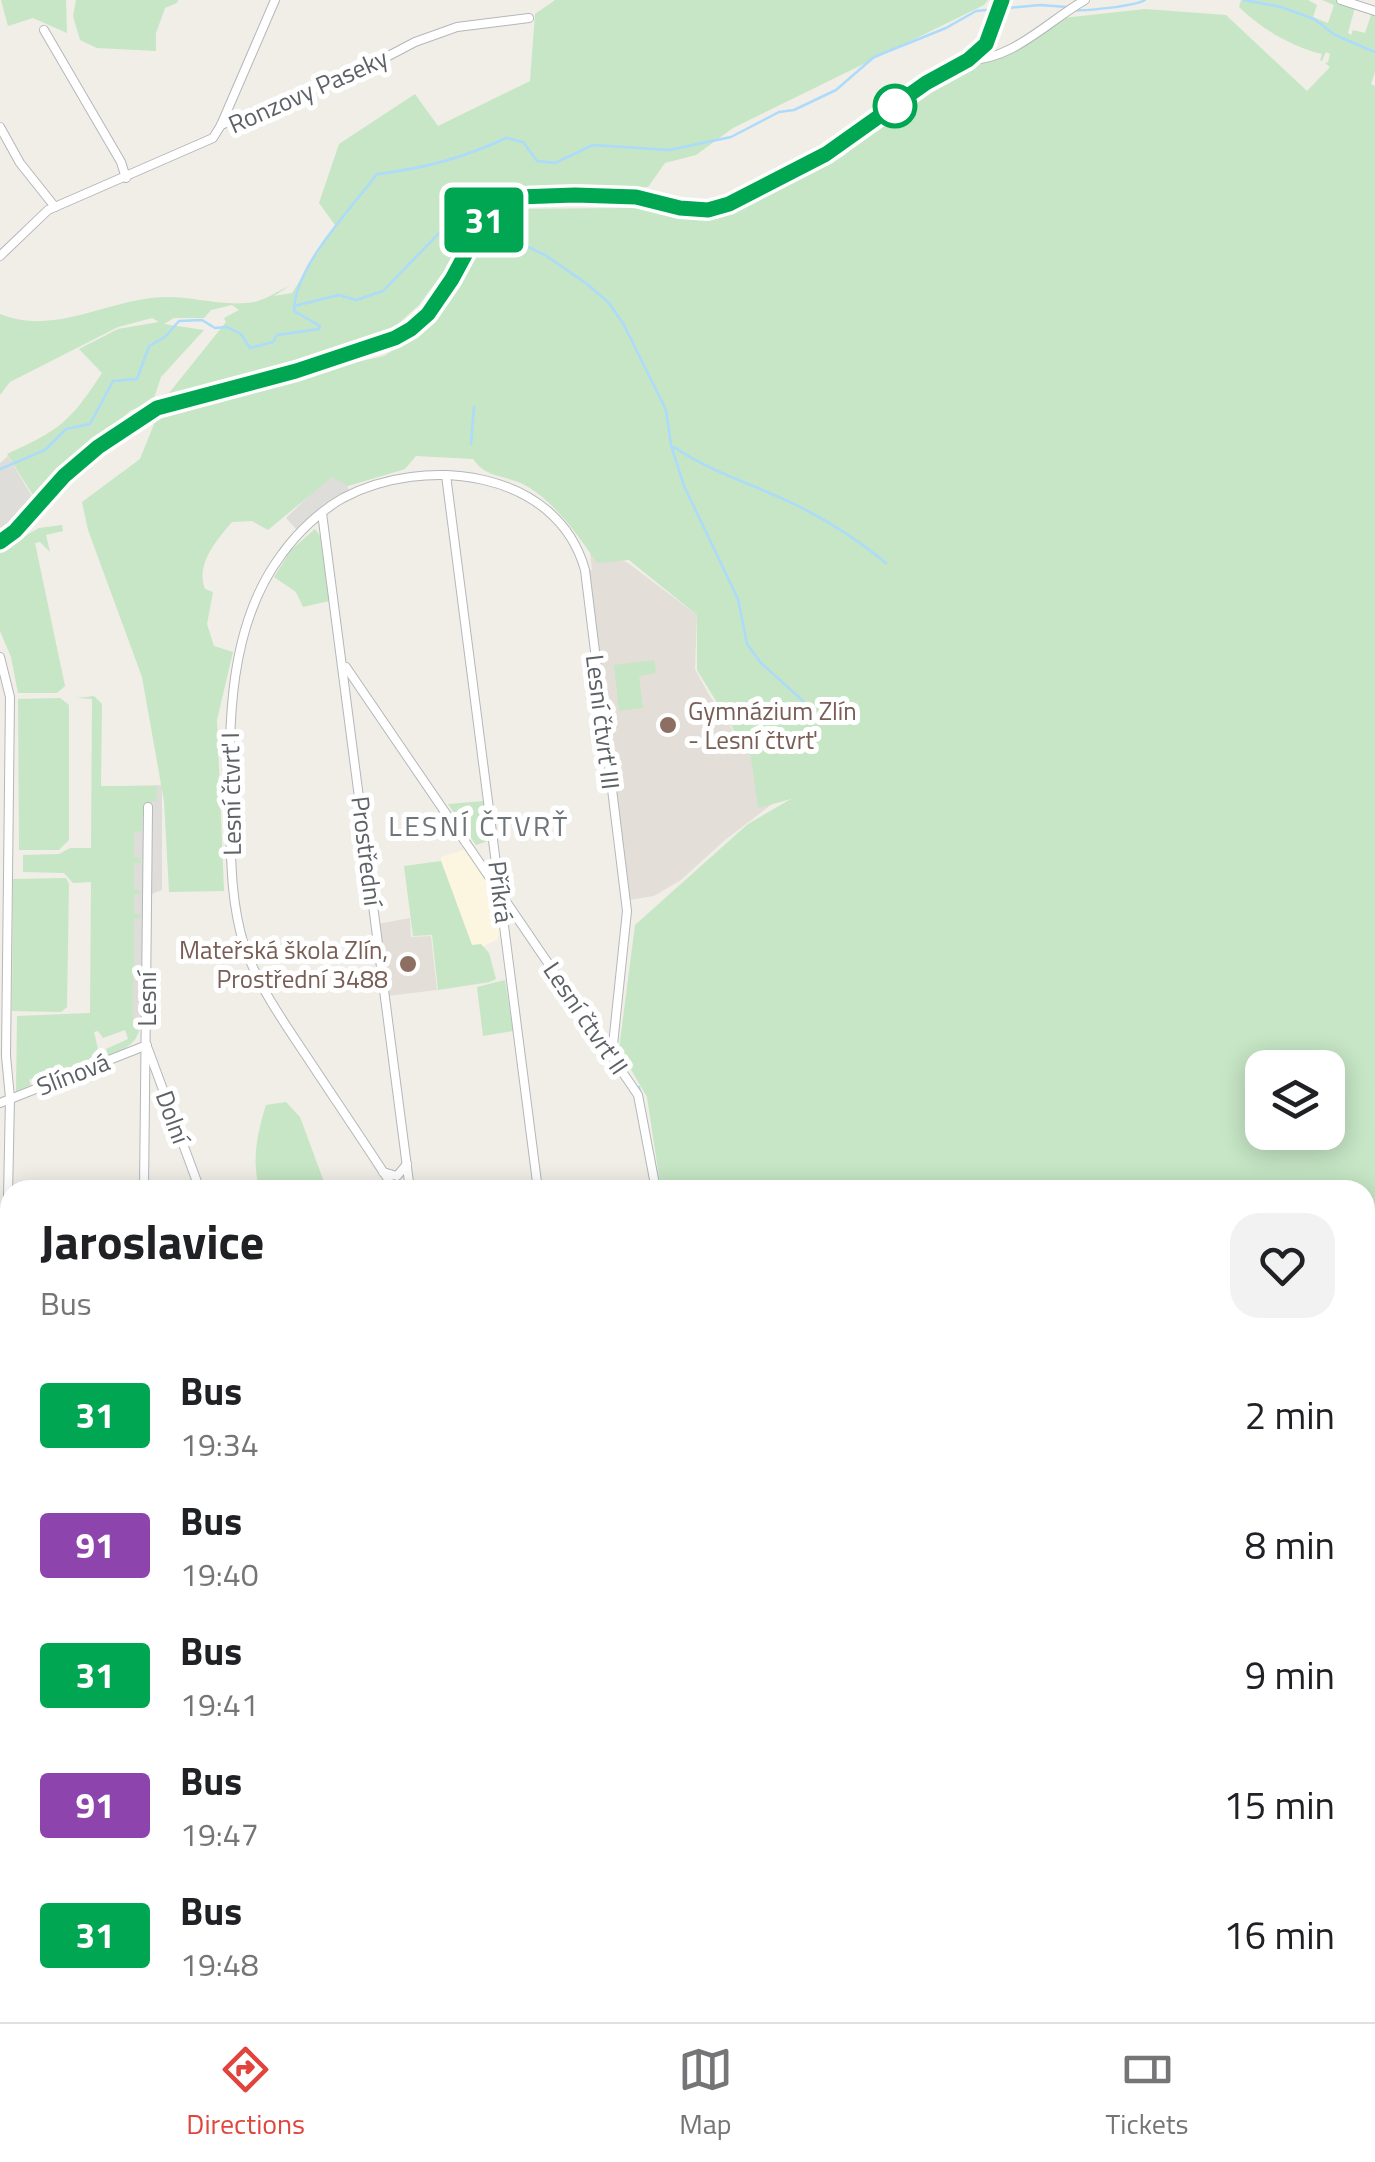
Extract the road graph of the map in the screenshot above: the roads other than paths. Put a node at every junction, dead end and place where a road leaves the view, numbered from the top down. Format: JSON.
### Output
{"nodes":[{"id":1,"x":275,"y":0,"type":"edge"},
{"id":2,"x":1002,"y":0,"type":"edge"},
{"id":3,"x":1086,"y":0,"type":"edge"},
{"id":4,"x":1341,"y":0,"type":"edge"},
{"id":5,"x":1375,"y":11,"type":"edge"},
{"id":6,"x":528,"y":18,"type":"dead end"},
{"id":7,"x":44,"y":30,"type":"dead end"},
{"id":8,"x":60,"y":37,"type":"dead end"},
{"id":9,"x":51,"y":42,"type":"junction"},
{"id":10,"x":968,"y":60,"type":"junction"},
{"id":11,"x":222,"y":125,"type":"junction"},
{"id":12,"x":0,"y":128,"type":"edge"},
{"id":13,"x":126,"y":178,"type":"junction"},
{"id":14,"x":55,"y":208,"type":"junction"},
{"id":15,"x":0,"y":256,"type":"edge"},
{"id":16,"x":446,"y":475,"type":"junction"},
{"id":17,"x":322,"y":513,"type":"junction"},
{"id":18,"x":0,"y":542,"type":"edge"},
{"id":19,"x":0,"y":657,"type":"edge"},
{"id":20,"x":343,"y":663,"type":"junction"},
{"id":21,"x":370,"y":702,"type":"junction"},
{"id":22,"x":349,"y":709,"type":"junction"},
{"id":23,"x":148,"y":808,"type":"dead end"},
{"id":24,"x":501,"y":894,"type":"junction"},
{"id":25,"x":147,"y":1045,"type":"junction"},
{"id":26,"x":612,"y":1054,"type":"junction"},
{"id":27,"x":0,"y":1068,"type":"edge"},
{"id":28,"x":6,"y":1081,"type":"junction"},
{"id":29,"x":10,"y":1098,"type":"junction"},
{"id":30,"x":0,"y":1102,"type":"edge"},
{"id":31,"x":407,"y":1164,"type":"junction"},
{"id":32,"x":383,"y":1172,"type":"junction"},
{"id":33,"x":7,"y":1180,"type":"edge"},
{"id":34,"x":144,"y":1180,"type":"edge"},
{"id":35,"x":196,"y":1180,"type":"edge"},
{"id":36,"x":388,"y":1180,"type":"edge"},
{"id":37,"x":409,"y":1180,"type":"edge"},
{"id":38,"x":537,"y":1180,"type":"edge"},
{"id":39,"x":654,"y":1180,"type":"edge"}],
"edges":[{"from":1,"to":11,"type":"street"},
{"from":2,"to":10,"type":"street"},
{"from":3,"to":10,"type":"street"},
{"from":4,"to":5,"type":"street"},
{"from":6,"to":11,"type":"street","name":"Ronzovy Paseky"},
{"from":7,"to":9,"type":"street"},
{"from":8,"to":9,"type":"street"},
{"from":9,"to":13,"type":"street"},
{"from":10,"to":18,"type":"street"},
{"from":11,"to":13,"type":"street","name":"Ronzovy Paseky"},
{"from":12,"to":14,"type":"street"},
{"from":13,"to":14,"type":"street","name":"Ronzovy Paseky"},
{"from":14,"to":15,"type":"street","name":"Ronzovy Paseky"},
{"from":16,"to":17,"type":"street","name":"Lesní čtvrť I"},
{"from":16,"to":24,"type":"street","name":"Příkrá"},
{"from":16,"to":26,"type":"street","name":"Lesní čtvrť III"},
{"from":17,"to":20,"type":"street","name":"Prostřední"},
{"from":17,"to":32,"type":"street","name":"Lesní čtvrť I"},
{"from":19,"to":28,"type":"street"},
{"from":20,"to":21,"type":"street","name":"Lesní čtvrť II"},
{"from":20,"to":22,"type":"street","name":"Prostřední"},
{"from":21,"to":22,"type":"street"},
{"from":21,"to":24,"type":"street","name":"Lesní čtvrť II"},
{"from":22,"to":31,"type":"street","name":"Prostřední"},
{"from":23,"to":25,"type":"street","name":"Lesní"},
{"from":24,"to":26,"type":"street","name":"Lesní čtvrť II"},
{"from":24,"to":38,"type":"street","name":"Příkrá"},
{"from":25,"to":29,"type":"street","name":"Slínová"},
{"from":25,"to":34,"type":"street","name":"Lesní"},
{"from":25,"to":35,"type":"street","name":"Dolní"},
{"from":26,"to":39,"type":"street","name":"Lesní čtvrť II"},
{"from":27,"to":28,"type":"street"},
{"from":28,"to":29,"type":"street"},
{"from":29,"to":30,"type":"street","name":"Slínová"},
{"from":29,"to":33,"type":"street"},
{"from":31,"to":32,"type":"street"},
{"from":31,"to":37,"type":"street","name":"Prostřední"},
{"from":32,"to":36,"type":"street","name":"Lesní čtvrť I"}]}
